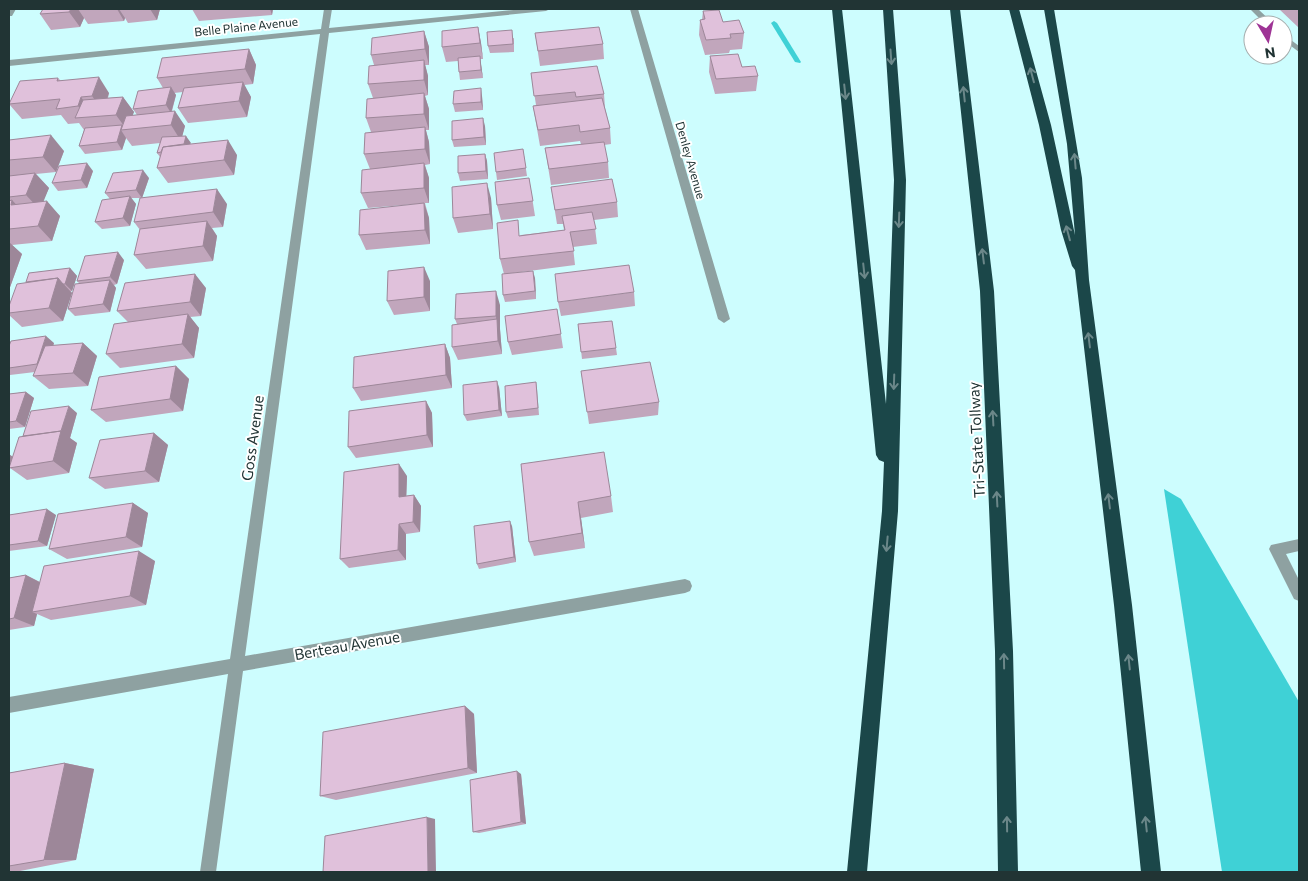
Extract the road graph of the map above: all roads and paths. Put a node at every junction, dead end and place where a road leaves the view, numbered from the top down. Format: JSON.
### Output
{"nodes":[{"id":1,"x":12,"y":9,"type":"edge"},
{"id":2,"x":328,"y":9,"type":"edge"},
{"id":3,"x":546,"y":9,"type":"edge"},
{"id":4,"x":634,"y":9,"type":"edge"},
{"id":5,"x":837,"y":9,"type":"edge"},
{"id":6,"x":888,"y":9,"type":"edge"},
{"id":7,"x":955,"y":9,"type":"edge"},
{"id":8,"x":1014,"y":9,"type":"edge"},
{"id":9,"x":1049,"y":9,"type":"edge"},
{"id":10,"x":9,"y":14,"type":"edge"},
{"id":11,"x":326,"y":31,"type":"junction"},
{"id":12,"x":9,"y":63,"type":"edge"},
{"id":13,"x":1082,"y":280,"type":"junction"},
{"id":14,"x":724,"y":319,"type":"dead end"},
{"id":15,"x":890,"y":511,"type":"junction"},
{"id":16,"x":1299,"y":545,"type":"edge"},
{"id":17,"x":685,"y":586,"type":"dead end"},
{"id":18,"x":1299,"y":594,"type":"edge"},
{"id":19,"x":237,"y":665,"type":"junction"},
{"id":20,"x":9,"y":705,"type":"edge"},
{"id":21,"x":208,"y":872,"type":"edge"},
{"id":22,"x":857,"y":872,"type":"edge"},
{"id":23,"x":1008,"y":872,"type":"edge"},
{"id":24,"x":1151,"y":872,"type":"edge"}],
"edges":[{"from":1,"to":10,"type":"street"},
{"from":2,"to":11,"type":"street","name":"Goss Avenue"},
{"from":3,"to":11,"type":"street","name":"Belle Plaine Avenue"},
{"from":4,"to":14,"type":"street","name":"Denley Avenue"},
{"from":5,"to":15,"type":"highway","one_way":true},
{"from":6,"to":15,"type":"highway","one_way":true},
{"from":23,"to":7,"type":"highway","name":"Tri-State Tollway","one_way":true},
{"from":13,"to":8,"type":"highway","one_way":true},
{"from":13,"to":9,"type":"highway","one_way":true},
{"from":11,"to":12,"type":"street","name":"Belle Plaine Avenue"},
{"from":11,"to":19,"type":"street","name":"Goss Avenue"},
{"from":24,"to":13,"type":"highway","one_way":true},
{"from":15,"to":22,"type":"highway","one_way":true},
{"from":16,"to":18,"type":"street"},
{"from":17,"to":19,"type":"street","name":"Berteau Avenue"},
{"from":19,"to":20,"type":"street","name":"Berteau Avenue"},
{"from":19,"to":21,"type":"street","name":"Goss Avenue"}]}
